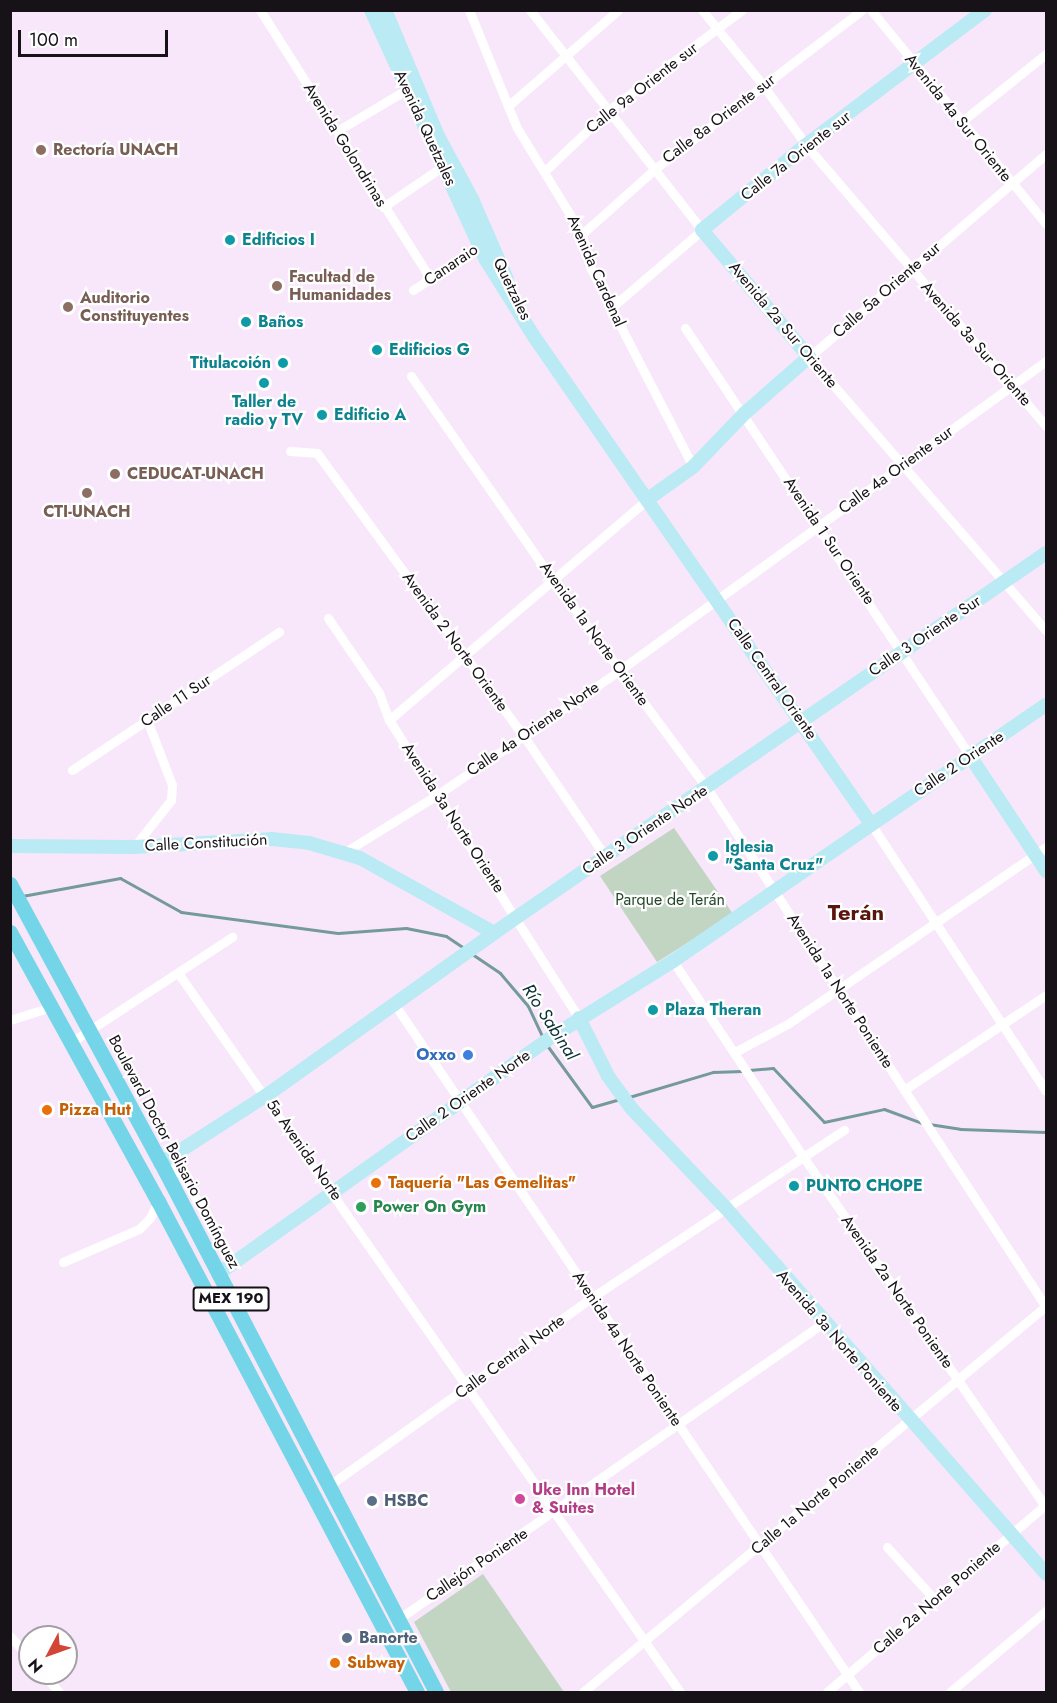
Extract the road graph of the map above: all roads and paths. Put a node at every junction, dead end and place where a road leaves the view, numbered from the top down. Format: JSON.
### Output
{"nodes":[{"id":1,"x":371,"y":10,"type":"edge"},
{"id":2,"x":385,"y":10,"type":"edge"},
{"id":3,"x":468,"y":10,"type":"edge"},
{"id":4,"x":530,"y":10,"type":"edge"},
{"id":5,"x":702,"y":10,"type":"edge"},
{"id":6,"x":742,"y":10,"type":"edge"},
{"id":7,"x":862,"y":10,"type":"edge"},
{"id":8,"x":871,"y":10,"type":"edge"},
{"id":9,"x":985,"y":10,"type":"edge"},
{"id":10,"x":617,"y":11,"type":"edge"},
{"id":11,"x":264,"y":12,"type":"edge"},
{"id":12,"x":718,"y":29,"type":"junction"},
{"id":13,"x":564,"y":54,"type":"junction"},
{"id":14,"x":1047,"y":54,"type":"edge"},
{"id":15,"x":915,"y":66,"type":"junction"},
{"id":16,"x":763,"y":85,"type":"junction"},
{"id":17,"x":406,"y":90,"type":"junction"},
{"id":18,"x":508,"y":106,"type":"junction"},
{"id":19,"x":610,"y":109,"type":"junction"},
{"id":20,"x":961,"y":122,"type":"junction"},
{"id":21,"x":337,"y":131,"type":"junction"},
{"id":22,"x":806,"y":146,"type":"junction"},
{"id":23,"x":1047,"y":154,"type":"edge"},
{"id":24,"x":446,"y":164,"type":"junction"},
{"id":25,"x":656,"y":168,"type":"junction"},
{"id":26,"x":546,"y":170,"type":"junction"},
{"id":27,"x":1011,"y":183,"type":"junction"},
{"id":28,"x":383,"y":207,"type":"junction"},
{"id":29,"x":1047,"y":224,"type":"edge"},
{"id":30,"x":702,"y":230,"type":"junction"},
{"id":31,"x":582,"y":234,"type":"junction"},
{"id":32,"x":484,"y":243,"type":"junction"},
{"id":33,"x":911,"y":269,"type":"junction"},
{"id":34,"x":431,"y":279,"type":"junction"},
{"id":35,"x":413,"y":290,"type":"dead end"},
{"id":36,"x":611,"y":308,"type":"junction"},
{"id":37,"x":685,"y":328,"type":"dead end"},
{"id":38,"x":535,"y":338,"type":"joint"},
{"id":39,"x":809,"y":357,"type":"junction"},
{"id":40,"x":1047,"y":361,"type":"edge"},
{"id":41,"x":411,"y":376,"type":"dead end"},
{"id":42,"x":1012,"y":385,"type":"junction"},
{"id":43,"x":745,"y":413,"type":"junction"},
{"id":44,"x":1047,"y":426,"type":"edge"},
{"id":45,"x":290,"y":451,"type":"dead end"},
{"id":46,"x":693,"y":467,"type":"junction"},
{"id":47,"x":904,"y":467,"type":"junction"},
{"id":48,"x":648,"y":499,"type":"junction"},
{"id":49,"x":818,"y":526,"type":"junction"},
{"id":50,"x":1047,"y":553,"type":"edge"},
{"id":51,"x":553,"y":580,"type":"junction"},
{"id":52,"x":1005,"y":582,"type":"junction"},
{"id":53,"x":716,"y":599,"type":"junction"},
{"id":54,"x":328,"y":618,"type":"dead end"},
{"id":55,"x":1047,"y":631,"type":"edge"},
{"id":56,"x":279,"y":632,"type":"dead end"},
{"id":57,"x":901,"y":651,"type":"junction"},
{"id":58,"x":464,"y":656,"type":"junction"},
{"id":59,"x":620,"y":670,"type":"junction"},
{"id":60,"x":1047,"y":705,"type":"edge"},
{"id":61,"x":147,"y":720,"type":"junction"},
{"id":62,"x":389,"y":720,"type":"junction"},
{"id":63,"x":803,"y":721,"type":"junction"},
{"id":64,"x":523,"y":735,"type":"junction"},
{"id":65,"x":970,"y":756,"type":"junction"},
{"id":66,"x":72,"y":770,"type":"dead end"},
{"id":67,"x":707,"y":788,"type":"junction"},
{"id":68,"x":436,"y":795,"type":"junction"},
{"id":69,"x":871,"y":824,"type":"junction"},
{"id":70,"x":10,"y":846,"type":"edge"},
{"id":71,"x":134,"y":847,"type":"junction"},
{"id":72,"x":1047,"y":847,"type":"edge"},
{"id":73,"x":345,"y":852,"type":"junction"},
{"id":74,"x":1034,"y":855,"type":"junction"},
{"id":75,"x":605,"y":856,"type":"junction"},
{"id":76,"x":1047,"y":871,"type":"edge"},
{"id":77,"x":10,"y":884,"type":"edge"},
{"id":78,"x":776,"y":892,"type":"junction"},
{"id":79,"x":518,"y":917,"type":"junction"},
{"id":80,"x":937,"y":923,"type":"junction"},
{"id":81,"x":10,"y":932,"type":"edge"},
{"id":82,"x":488,"y":935,"type":"junction"},
{"id":83,"x":232,"y":937,"type":"dead end"},
{"id":84,"x":674,"y":961,"type":"junction"},
{"id":85,"x":178,"y":973,"type":"junction"},
{"id":86,"x":842,"y":989,"type":"junction"},
{"id":87,"x":1047,"y":995,"type":"edge"},
{"id":88,"x":395,"y":1005,"type":"junction"},
{"id":89,"x":51,"y":1007,"type":"junction"},
{"id":90,"x":579,"y":1018,"type":"junction"},
{"id":91,"x":10,"y":1020,"type":"edge"},
{"id":92,"x":1005,"y":1024,"type":"junction"},
{"id":93,"x":89,"y":1030,"type":"junction"},
{"id":94,"x":70,"y":1043,"type":"junction"},
{"id":95,"x":737,"y":1055,"type":"junction"},
{"id":96,"x":904,"y":1090,"type":"junction"},
{"id":97,"x":1047,"y":1091,"type":"edge"},
{"id":98,"x":267,"y":1095,"type":"junction"},
{"id":99,"x":459,"y":1104,"type":"junction"},
{"id":100,"x":844,"y":1130,"type":"dead end"},
{"id":101,"x":128,"y":1146,"type":"junction"},
{"id":102,"x":802,"y":1155,"type":"junction"},
{"id":103,"x":161,"y":1163,"type":"junction"},
{"id":104,"x":333,"y":1191,"type":"junction"},
{"id":105,"x":158,"y":1201,"type":"junction"},
{"id":106,"x":724,"y":1207,"type":"junction"},
{"id":107,"x":63,"y":1262,"type":"dead end"},
{"id":108,"x":234,"y":1263,"type":"junction"},
{"id":109,"x":218,"y":1274,"type":"junction"},
{"id":110,"x":591,"y":1298,"type":"junction"},
{"id":111,"x":1046,"y":1306,"type":"edge"},
{"id":112,"x":823,"y":1323,"type":"junction"},
{"id":113,"x":957,"y":1379,"type":"junction"},
{"id":114,"x":468,"y":1388,"type":"junction"},
{"id":115,"x":909,"y":1421,"type":"junction"},
{"id":116,"x":679,"y":1425,"type":"junction"},
{"id":117,"x":327,"y":1487,"type":"junction"},
{"id":118,"x":1046,"y":1505,"type":"edge"},
{"id":119,"x":555,"y":1512,"type":"junction"},
{"id":120,"x":1010,"y":1534,"type":"junction"},
{"id":121,"x":760,"y":1546,"type":"junction"},
{"id":122,"x":887,"y":1547,"type":"dead end"},
{"id":123,"x":1047,"y":1574,"type":"edge"},
{"id":124,"x":934,"y":1600,"type":"junction"},
{"id":125,"x":1047,"y":1611,"type":"edge"},
{"id":126,"x":397,"y":1620,"type":"junction"},
{"id":127,"x":645,"y":1642,"type":"junction"},
{"id":128,"x":847,"y":1676,"type":"junction"},
{"id":129,"x":417,"y":1692,"type":"edge"},
{"id":130,"x":436,"y":1692,"type":"edge"},
{"id":131,"x":583,"y":1692,"type":"edge"},
{"id":132,"x":680,"y":1692,"type":"edge"},
{"id":133,"x":827,"y":1692,"type":"edge"},
{"id":134,"x":859,"y":1692,"type":"edge"},
{"id":135,"x":950,"y":1692,"type":"edge"}],
"edges":[{"from":1,"to":17,"type":"main road","name":"Avenida Quetzales"},
{"from":2,"to":24,"type":"main road","name":"Avenida Quetzales"},
{"from":3,"to":18,"type":"street","name":"Avenida Cardenal"},
{"from":4,"to":13,"type":"street","name":"Avenida 2a Sur Oriente"},
{"from":5,"to":12,"type":"street","name":"Avenida 3a Sur Oriente"},
{"from":6,"to":12,"type":"street","name":"Calle 9a Oriente sur"},
{"from":7,"to":16,"type":"street","name":"Calle 8a Oriente sur"},
{"from":8,"to":15,"type":"street","name":"Avenida 4a Sur Oriente"},
{"from":9,"to":15,"type":"main road","name":"Calle 7a Oriente sur"},
{"from":10,"to":13,"type":"street"},
{"from":11,"to":21,"type":"street","name":"Avenida Golondrinas"},
{"from":12,"to":16,"type":"street","name":"Avenida 3a Sur Oriente"},
{"from":12,"to":19,"type":"street","name":"Calle 9a Oriente sur"},
{"from":13,"to":18,"type":"street"},
{"from":13,"to":19,"type":"street","name":"Avenida 2a Sur Oriente"},
{"from":14,"to":20,"type":"street"},
{"from":15,"to":20,"type":"street","name":"Avenida 4a Sur Oriente"},
{"from":15,"to":22,"type":"main road","name":"Calle 7a Oriente sur"},
{"from":16,"to":22,"type":"street","name":"Avenida 3a Sur Oriente"},
{"from":16,"to":25,"type":"street","name":"Calle 8a Oriente sur"},
{"from":17,"to":21,"type":"street"},
{"from":17,"to":24,"type":"main road","name":"Avenida Quetzales"},
{"from":18,"to":26,"type":"street","name":"Avenida Cardenal"},
{"from":19,"to":25,"type":"street","name":"Avenida 2a Sur Oriente"},
{"from":19,"to":26,"type":"street","name":"Calle 9a Oriente sur"},
{"from":20,"to":27,"type":"street","name":"Avenida 4a Sur Oriente"},
{"from":21,"to":28,"type":"street","name":"Avenida Golondrinas"},
{"from":22,"to":30,"type":"main road","name":"Calle 7a Oriente sur"},
{"from":22,"to":33,"type":"street","name":"Avenida 3a Sur Oriente"},
{"from":23,"to":27,"type":"street","name":"Calle 5a Oriente sur"},
{"from":24,"to":28,"type":"street"},
{"from":24,"to":32,"type":"main road","name":"Avenida Quetzales"},
{"from":25,"to":30,"type":"street","name":"Avenida 2a Sur Oriente"},
{"from":25,"to":31,"type":"street","name":"Calle 8a Oriente sur"},
{"from":26,"to":31,"type":"street","name":"Avenida Cardenal"},
{"from":27,"to":29,"type":"street","name":"Avenida 4a Sur Oriente"},
{"from":27,"to":33,"type":"street","name":"Calle 5a Oriente sur"},
{"from":28,"to":34,"type":"street","name":"Avenida Golondrinas"},
{"from":30,"to":36,"type":"street","name":"Calle 7a Oriente sur"},
{"from":30,"to":39,"type":"main road","name":"Avenida 2a Sur Oriente"},
{"from":31,"to":36,"type":"street","name":"Avenida Cardenal"},
{"from":32,"to":34,"type":"street","name":"Canaraio"},
{"from":32,"to":38,"type":"main road","name":"Quetzales"},
{"from":33,"to":39,"type":"street","name":"Calle 5a Oriente sur"},
{"from":33,"to":42,"type":"street","name":"Avenida 3a Sur Oriente"},
{"from":34,"to":35,"type":"street","name":"Canaraio"},
{"from":36,"to":46,"type":"street","name":"Avenida Cardenal"},
{"from":37,"to":43,"type":"street","name":"Avenida 1 Sur Oriente"},
{"from":38,"to":48,"type":"main road","name":"Calle Central Oriente"},
{"from":39,"to":43,"type":"main road","name":"Calle 5a Oriente sur"},
{"from":39,"to":47,"type":"street","name":"Avenida 2a Sur Oriente"},
{"from":40,"to":42,"type":"street","name":"Calle 4a Oriente sur"},
{"from":41,"to":51,"type":"street","name":"Avenida 1a Norte Oriente"},
{"from":42,"to":44,"type":"street","name":"Avenida 3a Sur Oriente"},
{"from":42,"to":47,"type":"street","name":"Calle 4a Oriente sur"},
{"from":43,"to":46,"type":"main road","name":"Calle 5a Oriente sur"},
{"from":43,"to":49,"type":"street","name":"Avenida 1 Sur Oriente"},
{"from":45,"to":58,"type":"street","name":"Avenida 2 Norte Oriente"},
{"from":46,"to":48,"type":"main road","name":"Calle 5a Oriente sur"},
{"from":47,"to":49,"type":"street","name":"Calle 4a Oriente sur"},
{"from":47,"to":52,"type":"street","name":"Avenida 2a Sur Oriente"},
{"from":48,"to":51,"type":"street"},
{"from":48,"to":53,"type":"main road","name":"Calle Central Oriente"},
{"from":49,"to":53,"type":"street","name":"Calle 4a Oriente sur"},
{"from":49,"to":57,"type":"street","name":"Avenida 1 Sur Oriente"},
{"from":50,"to":52,"type":"main road","name":"Calle 3 Oriente Sur"},
{"from":51,"to":58,"type":"street"},
{"from":51,"to":59,"type":"street","name":"Avenida 1a Norte Oriente"},
{"from":52,"to":55,"type":"street","name":"Avenida 2a Sur Oriente"},
{"from":52,"to":57,"type":"main road","name":"Calle 3 Oriente Sur"},
{"from":53,"to":59,"type":"street","name":"Calle 4a Oriente Norte"},
{"from":53,"to":63,"type":"main road","name":"Calle Central Oriente"},
{"from":54,"to":62,"type":"street","name":"Avenida 3a Norte Oriente"},
{"from":56,"to":61,"type":"street","name":"Calle 11 Sur"},
{"from":57,"to":63,"type":"main road","name":"Calle 3 Oriente Sur"},
{"from":57,"to":65,"type":"street","name":"Avenida 1 Sur Oriente"},
{"from":58,"to":62,"type":"street"},
{"from":58,"to":64,"type":"street","name":"Avenida 2 Norte Oriente"},
{"from":59,"to":64,"type":"street","name":"Calle 4a Oriente Norte"},
{"from":59,"to":67,"type":"street","name":"Avenida 1a Norte Oriente"},
{"from":60,"to":65,"type":"main road","name":"Calle 2 Oriente"},
{"from":61,"to":66,"type":"street","name":"Calle 11 Sur"},
{"from":61,"to":71,"type":"street"},
{"from":62,"to":68,"type":"street","name":"Avenida 3a Norte Oriente"},
{"from":63,"to":67,"type":"main road","name":"Calle 3 Oriente Norte"},
{"from":63,"to":69,"type":"main road","name":"Calle Central Oriente"},
{"from":64,"to":68,"type":"street","name":"Calle 4a Oriente Norte"},
{"from":64,"to":75,"type":"street","name":"Avenida 2 Norte Oriente"},
{"from":65,"to":69,"type":"main road","name":"Calle 2 Oriente"},
{"from":65,"to":74,"type":"main road"},
{"from":67,"to":75,"type":"main road","name":"Calle 3 Oriente Norte"},
{"from":67,"to":78,"type":"street","name":"Avenida 1a Norte Oriente"},
{"from":68,"to":73,"type":"street","name":"Calle 4a Oriente Norte"},
{"from":68,"to":79,"type":"street","name":"Avenida 3a Norte Oriente"},
{"from":69,"to":78,"type":"main road","name":"Calle 2 Oriente Norte"},
{"from":69,"to":80,"type":"street","name":"Calle Central Oriente"},
{"from":70,"to":71,"type":"main road","name":"Calle Constitución"},
{"from":71,"to":73,"type":"main road","name":"Calle Constitución"},
{"from":72,"to":74,"type":"street"},
{"from":73,"to":82,"type":"main road","name":"Calle Constitución"},
{"from":74,"to":76,"type":"main road"},
{"from":74,"to":80,"type":"street"},
{"from":75,"to":79,"type":"main road","name":"Calle 3 Oriente Norte"},
{"from":77,"to":93,"type":"main road","name":"Boulevard Doctor Belisario Domínguez","number":"MEX 190"},
{"from":78,"to":84,"type":"main road","name":"Calle 2 Oriente Norte"},
{"from":78,"to":86,"type":"street","name":"Avenida 1a Norte Poniente"},
{"from":79,"to":82,"type":"main road","name":"Calle 3 Oriente Norte"},
{"from":79,"to":90,"type":"street","name":"Avenida 3a Norte Oriente"},
{"from":80,"to":86,"type":"street"},
{"from":80,"to":92,"type":"street","name":"Calle Central Oriente"},
{"from":81,"to":89,"type":"main road","number":"MEX 190"},
{"from":82,"to":88,"type":"main road","name":"Calle 3 Oriente Norte"},
{"from":83,"to":85,"type":"street"},
{"from":84,"to":90,"type":"main road","name":"Calle 2 Oriente Norte"},
{"from":84,"to":95,"type":"street"},
{"from":85,"to":93,"type":"street"},
{"from":85,"to":98,"type":"street","name":"5a Avenida Norte"},
{"from":86,"to":95,"type":"street"},
{"from":86,"to":96,"type":"street","name":"Avenida 1a Norte Poniente"},
{"from":87,"to":92,"type":"street"},
{"from":88,"to":98,"type":"main road"},
{"from":88,"to":99,"type":"street","name":"Avenida 4a Norte Poniente"},
{"from":89,"to":91,"type":"street"},
{"from":89,"to":94,"type":"main road","number":"MEX 190"},
{"from":90,"to":99,"type":"main road","name":"Calle 2 Oriente Norte"},
{"from":90,"to":106,"type":"main road","name":"Avenida 3a Norte Poniente"},
{"from":92,"to":96,"type":"street"},
{"from":92,"to":97,"type":"street","name":"Calle Central Oriente"},
{"from":93,"to":94,"type":"street"},
{"from":93,"to":103,"type":"main road","name":"Boulevard Doctor Belisario Domínguez","number":"MEX 190"},
{"from":94,"to":101,"type":"main road","number":"MEX 190"},
{"from":95,"to":102,"type":"street","name":"Avenida 2a Norte Poniente"},
{"from":96,"to":111,"type":"street","name":"Avenida 1a Norte Poniente"},
{"from":98,"to":103,"type":"main road"},
{"from":98,"to":104,"type":"street","name":"5a Avenida Norte"},
{"from":99,"to":104,"type":"main road","name":"Calle 2 Oriente Norte"},
{"from":99,"to":110,"type":"street","name":"Avenida 4a Norte Poniente"},
{"from":100,"to":102,"type":"street","name":"Calle Central Norte"},
{"from":101,"to":103,"type":"main road"},
{"from":101,"to":105,"type":"main road","number":"MEX 190"},
{"from":102,"to":106,"type":"street","name":"Calle Central Norte"},
{"from":102,"to":113,"type":"street","name":"Avenida 2a Norte Poniente"},
{"from":103,"to":105,"type":"main road"},
{"from":103,"to":108,"type":"street"},
{"from":103,"to":109,"type":"main road","name":"Boulevard Doctor Belisario Domínguez","number":"MEX 190"},
{"from":104,"to":108,"type":"main road","name":"Calle 2 Oriente Norte"},
{"from":104,"to":114,"type":"street","name":"5a Avenida Norte"},
{"from":105,"to":107,"type":"street"},
{"from":105,"to":129,"type":"main road","number":"MEX 190"},
{"from":106,"to":110,"type":"street","name":"Calle Central Norte"},
{"from":106,"to":112,"type":"main road","name":"Avenida 3a Norte Poniente"},
{"from":108,"to":109,"type":"main road","name":"Calle 2 Oriente Norte"},
{"from":109,"to":117,"type":"main road","name":"Boulevard Doctor Belisario Domínguez","number":"MEX 190"},
{"from":110,"to":114,"type":"street","name":"Calle Central Norte"},
{"from":110,"to":116,"type":"street","name":"Avenida 4a Norte Poniente"},
{"from":111,"to":113,"type":"street","name":"Calle 1a Norte Poniente"},
{"from":112,"to":115,"type":"main road","name":"Avenida 3a Norte Poniente"},
{"from":112,"to":116,"type":"street","name":"Callejón Poniente"},
{"from":113,"to":115,"type":"street","name":"Calle 1a Norte Poniente"},
{"from":113,"to":118,"type":"street","name":"Avenida 2a Norte Poniente"},
{"from":114,"to":117,"type":"street","name":"Calle Central Norte"},
{"from":114,"to":119,"type":"street","name":"5a Avenida Norte"},
{"from":115,"to":120,"type":"main road","name":"Avenida 3a Norte Poniente"},
{"from":115,"to":121,"type":"street","name":"Calle 1a Norte Poniente"},
{"from":116,"to":119,"type":"street","name":"Callejón Poniente"},
{"from":116,"to":121,"type":"street","name":"Avenida 4a Norte Poniente"},
{"from":117,"to":126,"type":"main road","name":"Boulevard Doctor Belisario Domínguez","number":"MEX 190"},
{"from":118,"to":120,"type":"street","name":"Calle 2a Norte Poniente"},
{"from":119,"to":126,"type":"street","name":"Callejón Poniente"},
{"from":119,"to":127,"type":"street","name":"5a Avenida Norte"},
{"from":120,"to":123,"type":"main road","name":"Avenida 3a Norte Poniente"},
{"from":120,"to":124,"type":"street","name":"Calle 2a Norte Poniente"},
{"from":121,"to":127,"type":"street","name":"Calle 1a Norte Poniente"},
{"from":121,"to":128,"type":"street","name":"Avenida 4a Norte Poniente"},
{"from":122,"to":124,"type":"street"},
{"from":124,"to":128,"type":"street","name":"Calle 2a Norte Poniente"},
{"from":125,"to":135,"type":"street"},
{"from":126,"to":130,"type":"main road","name":"Boulevard Doctor Belisario Domínguez","number":"MEX 190"},
{"from":127,"to":131,"type":"street","name":"Calle 1a Norte Poniente"},
{"from":127,"to":132,"type":"street","name":"5a Avenida Norte"},
{"from":128,"to":133,"type":"street","name":"Calle 2a Norte Poniente"},
{"from":128,"to":134,"type":"street","name":"Avenida 4a Norte Poniente"}]}
